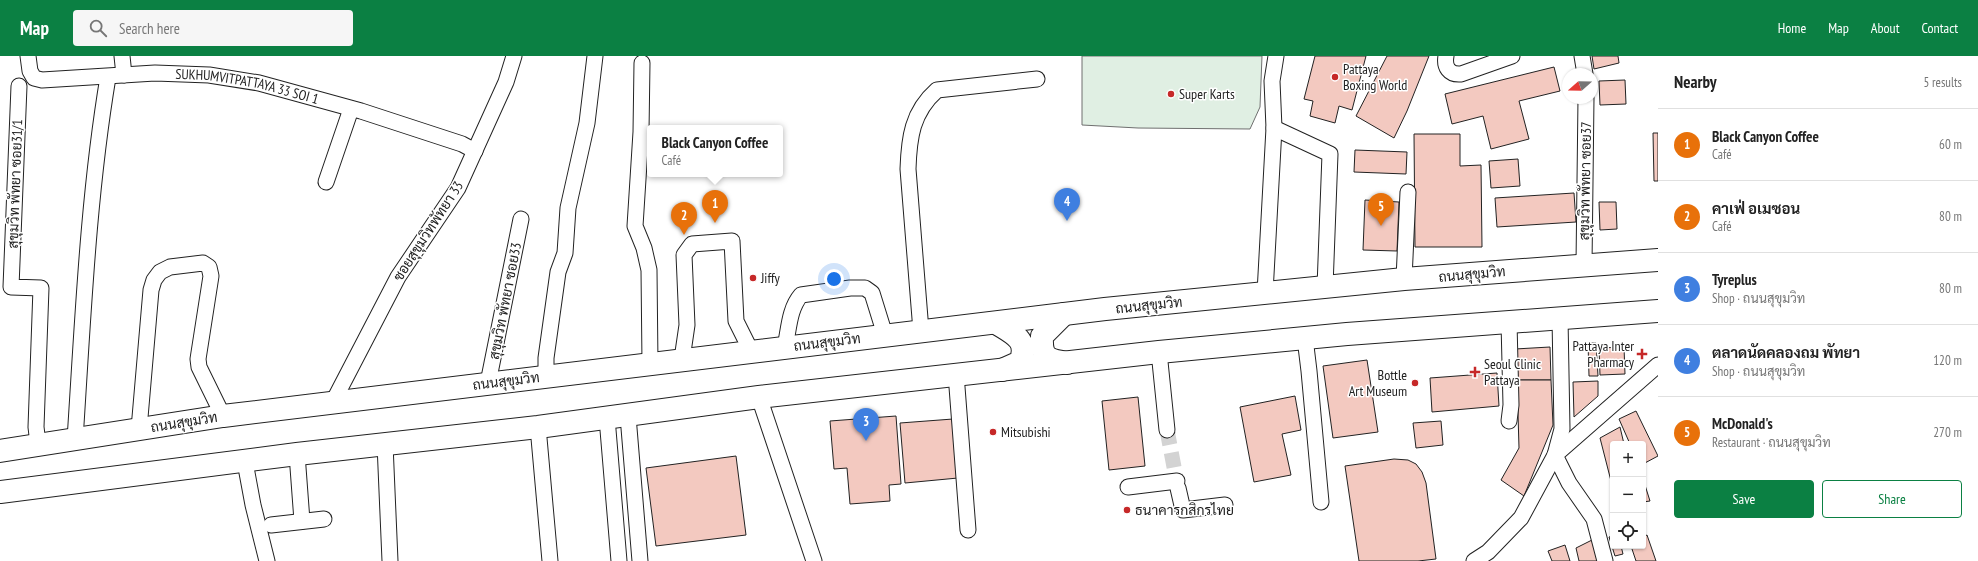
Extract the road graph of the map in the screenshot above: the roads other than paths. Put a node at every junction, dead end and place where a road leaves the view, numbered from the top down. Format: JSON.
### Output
{"nodes":[{"id":1,"x":28,"y":56,"type":"edge"},
{"id":2,"x":122,"y":56,"type":"edge"},
{"id":3,"x":514,"y":56,"type":"edge"},
{"id":4,"x":595,"y":56,"type":"edge"},
{"id":5,"x":1276,"y":56,"type":"edge"},
{"id":6,"x":1446,"y":56,"type":"edge"},
{"id":7,"x":1512,"y":56,"type":"edge"},
{"id":8,"x":1582,"y":56,"type":"edge"},
{"id":9,"x":642,"y":63,"type":"dead end"},
{"id":10,"x":1584,"y":68,"type":"edge"},
{"id":11,"x":124,"y":75,"type":"junction"},
{"id":12,"x":108,"y":77,"type":"junction"},
{"id":13,"x":1037,"y":79,"type":"dead end"},
{"id":14,"x":19,"y":86,"type":"dead end"},
{"id":15,"x":1586,"y":104,"type":"edge"},
{"id":16,"x":351,"y":108,"type":"junction"},
{"id":17,"x":1274,"y":128,"type":"junction"},
{"id":18,"x":475,"y":151,"type":"junction"},
{"id":19,"x":326,"y":182,"type":"dead end"},
{"id":20,"x":1408,"y":192,"type":"dead end"},
{"id":21,"x":522,"y":218,"type":"dead end"},
{"id":22,"x":1658,"y":260,"type":"edge"},
{"id":23,"x":1584,"y":265,"type":"junction"},
{"id":24,"x":1404,"y":279,"type":"junction"},
{"id":25,"x":1325,"y":287,"type":"junction"},
{"id":26,"x":1265,"y":293,"type":"junction"},
{"id":27,"x":1658,"y":311,"type":"edge"},
{"id":28,"x":1064,"y":314,"type":"junction"},
{"id":29,"x":1560,"y":318,"type":"junction"},
{"id":30,"x":1509,"y":322,"type":"junction"},
{"id":31,"x":996,"y":323,"type":"junction"},
{"id":32,"x":921,"y":332,"type":"junction"},
{"id":33,"x":885,"y":335,"type":"junction"},
{"id":34,"x":1304,"y":338,"type":"junction"},
{"id":35,"x":785,"y":347,"type":"junction"},
{"id":36,"x":751,"y":351,"type":"junction"},
{"id":37,"x":1159,"y":352,"type":"junction"},
{"id":38,"x":682,"y":359,"type":"junction"},
{"id":39,"x":1067,"y":363,"type":"junction"},
{"id":40,"x":650,"y":364,"type":"junction"},
{"id":41,"x":1658,"y":365,"type":"edge"},
{"id":42,"x":1002,"y":371,"type":"junction"},
{"id":43,"x":956,"y":374,"type":"junction"},
{"id":44,"x":546,"y":376,"type":"junction"},
{"id":45,"x":488,"y":383,"type":"junction"},
{"id":46,"x":759,"y":397,"type":"junction"},
{"id":47,"x":333,"y":402,"type":"junction"},
{"id":48,"x":223,"y":416,"type":"junction"},
{"id":49,"x":618,"y":417,"type":"junction"},
{"id":50,"x":1509,"y":421,"type":"dead end"},
{"id":51,"x":538,"y":427,"type":"junction"},
{"id":52,"x":140,"y":428,"type":"junction"},
{"id":53,"x":1167,"y":430,"type":"tunnel mouth"},
{"id":54,"x":75,"y":440,"type":"junction"},
{"id":55,"x":38,"y":444,"type":"junction"},
{"id":56,"x":385,"y":444,"type":"junction"},
{"id":57,"x":0,"y":451,"type":"edge"},
{"id":58,"x":297,"y":454,"type":"junction"},
{"id":59,"x":1555,"y":455,"type":"junction"},
{"id":60,"x":245,"y":462,"type":"junction"},
{"id":61,"x":1128,"y":487,"type":"dead end"},
{"id":62,"x":0,"y":492,"type":"edge"},
{"id":63,"x":1321,"y":502,"type":"dead end"},
{"id":64,"x":1225,"y":505,"type":"dead end"},
{"id":65,"x":324,"y":519,"type":"dead end"},
{"id":66,"x":302,"y":521,"type":"junction"},
{"id":67,"x":271,"y":525,"type":"dead end"},
{"id":68,"x":968,"y":530,"type":"dead end"},
{"id":69,"x":267,"y":561,"type":"edge"},
{"id":70,"x":390,"y":561,"type":"edge"},
{"id":71,"x":550,"y":561,"type":"edge"},
{"id":72,"x":619,"y":561,"type":"edge"},
{"id":73,"x":640,"y":561,"type":"edge"},
{"id":74,"x":814,"y":561,"type":"edge"},
{"id":75,"x":1474,"y":561,"type":"edge"},
{"id":76,"x":1605,"y":561,"type":"edge"}],
"edges":[{"from":1,"to":12,"type":"street","name":"SUKHUMVITPATTAYA 33 SOI 1"},
{"from":2,"to":11,"type":"street"},
{"from":3,"to":18,"type":"street","name":"ซอยสุขุมวิทพัทยา 33"},
{"from":4,"to":44,"type":"street"},
{"from":5,"to":17,"type":"street"},
{"from":6,"to":7,"type":"street"},
{"from":8,"to":10,"type":"street"},
{"from":9,"to":40,"type":"street"},
{"from":11,"to":12,"type":"street","name":"SUKHUMVITPATTAYA 33 SOI 1"},
{"from":11,"to":16,"type":"street","name":"SUKHUMVITPATTAYA 33 SOI 1"},
{"from":12,"to":54,"type":"street"},
{"from":13,"to":32,"type":"street"},
{"from":14,"to":55,"type":"street","name":"สุขุมวิท พัทยา ซอย31/1"},
{"from":15,"to":23,"type":"street","name":"สุขุมวิท พัทยา ซอย37"},
{"from":16,"to":18,"type":"street","name":"SUKHUMVITPATTAYA 33 SOI 1"},
{"from":16,"to":19,"type":"street"},
{"from":17,"to":25,"type":"street"},
{"from":17,"to":26,"type":"street"},
{"from":18,"to":47,"type":"street","name":"ซอยสุขุมวิทพัทยา 33"},
{"from":20,"to":24,"type":"street"},
{"from":21,"to":45,"type":"street","name":"สุขุมวิท พัทยา ซอย33"},
{"from":22,"to":23,"type":"highway","name":"ถนนสุขุมวิท"},
{"from":23,"to":24,"type":"highway","name":"ถนนสุขุมวิท"},
{"from":24,"to":25,"type":"highway","name":"ถนนสุขุมวิท"},
{"from":25,"to":26,"type":"highway","name":"ถนนสุขุมวิท"},
{"from":26,"to":28,"type":"highway","name":"ถนนสุขุมวิท"},
{"from":27,"to":29,"type":"highway"},
{"from":28,"to":31,"type":"highway","name":"ถนนสุขุมวิท"},
{"from":28,"to":39,"type":"highway"},
{"from":29,"to":30,"type":"highway"},
{"from":29,"to":59,"type":"street"},
{"from":30,"to":34,"type":"highway"},
{"from":30,"to":50,"type":"street"},
{"from":31,"to":32,"type":"highway","name":"ถนนสุขุมวิท"},
{"from":31,"to":42,"type":"highway"},
{"from":32,"to":33,"type":"highway","name":"ถนนสุขุมวิท"},
{"from":33,"to":35,"type":"highway","name":"ถนนสุขุมวิท"},
{"from":33,"to":35,"type":"street"},
{"from":34,"to":37,"type":"highway"},
{"from":34,"to":63,"type":"street"},
{"from":35,"to":36,"type":"highway","name":"ถนนสุขุมวิท"},
{"from":36,"to":38,"type":"highway","name":"ถนนสุขุมวิท"},
{"from":36,"to":38,"type":"street"},
{"from":37,"to":39,"type":"highway"},
{"from":37,"to":53,"type":"street"},
{"from":38,"to":40,"type":"highway","name":"ถนนสุขุมวิท"},
{"from":39,"to":42,"type":"highway"},
{"from":40,"to":44,"type":"highway","name":"ถนนสุขุมวิท"},
{"from":41,"to":59,"type":"street"},
{"from":42,"to":43,"type":"highway"},
{"from":43,"to":46,"type":"highway"},
{"from":43,"to":68,"type":"street"},
{"from":44,"to":45,"type":"highway","name":"ถนนสุขุมวิท"},
{"from":45,"to":47,"type":"highway","name":"ถนนสุขุมวิท"},
{"from":46,"to":49,"type":"highway"},
{"from":46,"to":74,"type":"street"},
{"from":47,"to":48,"type":"highway","name":"ถนนสุขุมวิท"},
{"from":48,"to":52,"type":"highway","name":"ถนนสุขุมวิท"},
{"from":48,"to":52,"type":"street"},
{"from":49,"to":51,"type":"highway"},
{"from":49,"to":72,"type":"street"},
{"from":49,"to":73,"type":"street"},
{"from":51,"to":56,"type":"highway"},
{"from":51,"to":71,"type":"street"},
{"from":52,"to":54,"type":"highway","name":"ถนนสุขุมวิท"},
{"from":54,"to":55,"type":"highway","name":"ถนนสุขุมวิท"},
{"from":55,"to":57,"type":"highway","name":"ถนนสุขุมวิท"},
{"from":56,"to":58,"type":"highway"},
{"from":56,"to":70,"type":"street"},
{"from":58,"to":60,"type":"highway"},
{"from":58,"to":66,"type":"street"},
{"from":59,"to":75,"type":"street"},
{"from":59,"to":76,"type":"street"},
{"from":60,"to":62,"type":"highway"},
{"from":60,"to":69,"type":"street"},
{"from":61,"to":64,"type":"street"},
{"from":65,"to":66,"type":"street"},
{"from":66,"to":67,"type":"street"}]}
